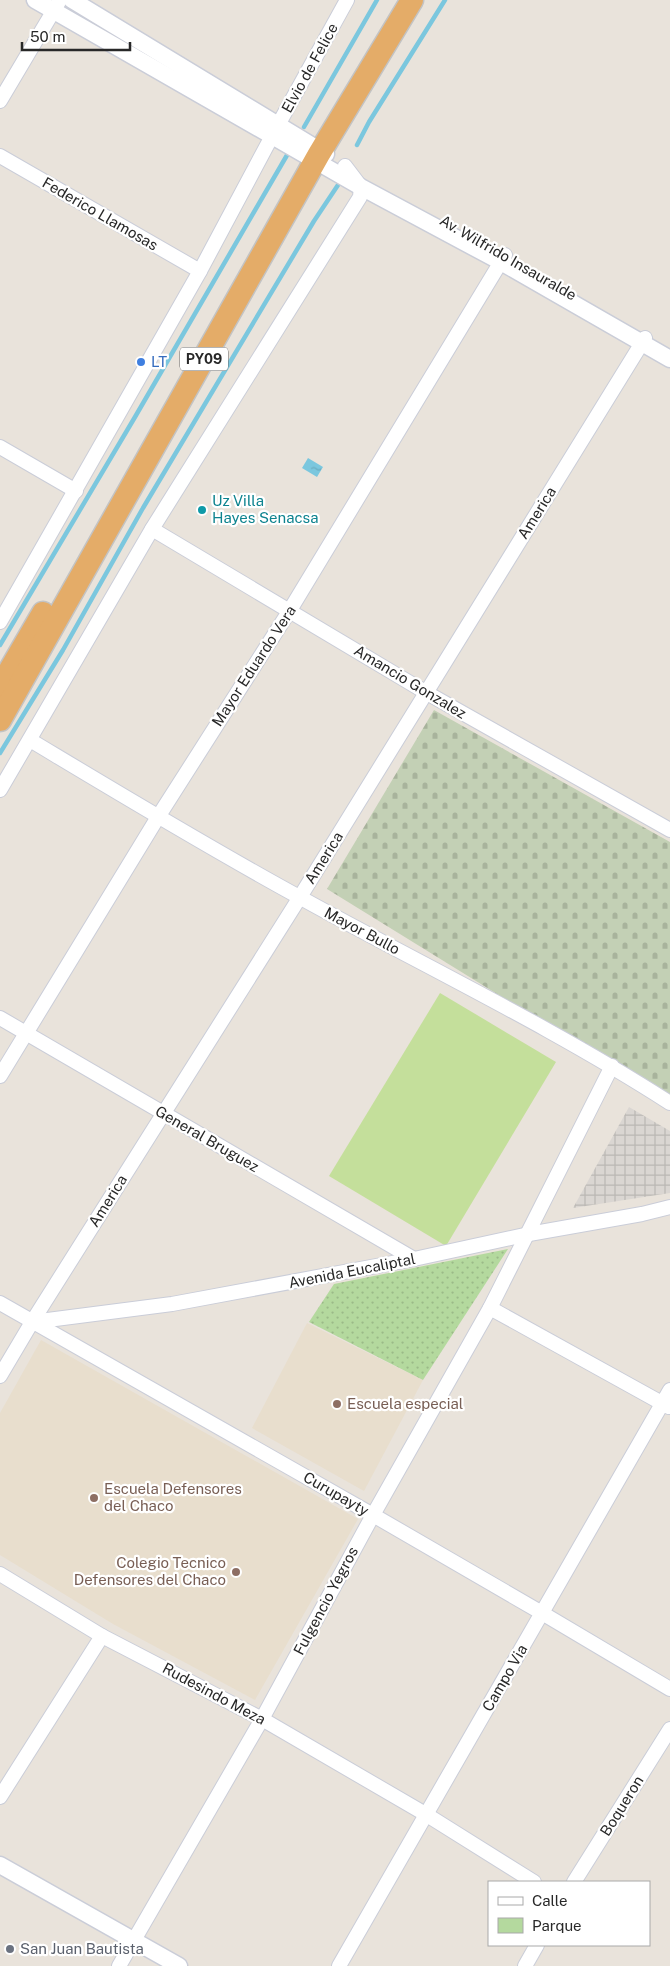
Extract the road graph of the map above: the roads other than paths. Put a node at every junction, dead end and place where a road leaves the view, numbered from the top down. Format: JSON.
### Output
{"nodes":[{"id":1,"x":35,"y":0,"type":"edge"},
{"id":2,"x":72,"y":0,"type":"edge"},
{"id":3,"x":347,"y":0,"type":"edge"},
{"id":4,"x":402,"y":0,"type":"edge"},
{"id":5,"x":412,"y":0,"type":"edge"},
{"id":6,"x":57,"y":6,"type":"edge"},
{"id":7,"x":0,"y":101,"type":"edge"},
{"id":8,"x":275,"y":130,"type":"junction"},
{"id":9,"x":313,"y":153,"type":"junction"},
{"id":10,"x":0,"y":156,"type":"edge"},
{"id":11,"x":345,"y":166,"type":"junction"},
{"id":12,"x":361,"y":187,"type":"junction"},
{"id":13,"x":503,"y":258,"type":"junction"},
{"id":14,"x":200,"y":271,"type":"junction"},
{"id":15,"x":643,"y":340,"type":"junction"},
{"id":16,"x":670,"y":352,"type":"edge"},
{"id":17,"x":670,"y":359,"type":"edge"},
{"id":18,"x":0,"y":447,"type":"edge"},
{"id":19,"x":76,"y":491,"type":"junction"},
{"id":20,"x":152,"y":529,"type":"junction"},
{"id":21,"x":290,"y":610,"type":"junction"},
{"id":22,"x":0,"y":622,"type":"edge"},
{"id":23,"x":0,"y":687,"type":"edge"},
{"id":24,"x":426,"y":693,"type":"junction"},
{"id":25,"x":0,"y":720,"type":"edge"},
{"id":26,"x":30,"y":740,"type":"junction"},
{"id":27,"x":0,"y":790,"type":"edge"},
{"id":28,"x":158,"y":816,"type":"junction"},
{"id":29,"x":670,"y":830,"type":"edge"},
{"id":30,"x":300,"y":898,"type":"junction"},
{"id":31,"x":0,"y":1018,"type":"edge"},
{"id":32,"x":26,"y":1032,"type":"junction"},
{"id":33,"x":612,"y":1066,"type":"junction"},
{"id":34,"x":0,"y":1076,"type":"edge"},
{"id":35,"x":670,"y":1103,"type":"edge"},
{"id":36,"x":164,"y":1114,"type":"junction"},
{"id":37,"x":670,"y":1207,"type":"edge"},
{"id":38,"x":529,"y":1234,"type":"junction"},
{"id":39,"x":414,"y":1259,"type":"junction"},
{"id":40,"x":0,"y":1303,"type":"edge"},
{"id":41,"x":490,"y":1308,"type":"junction"},
{"id":42,"x":32,"y":1322,"type":"junction"},
{"id":43,"x":0,"y":1376,"type":"edge"},
{"id":44,"x":670,"y":1390,"type":"edge"},
{"id":45,"x":666,"y":1406,"type":"edge"},
{"id":46,"x":373,"y":1515,"type":"junction"},
{"id":47,"x":0,"y":1574,"type":"edge"},
{"id":48,"x":542,"y":1613,"type":"junction"},
{"id":49,"x":102,"y":1636,"type":"junction"},
{"id":50,"x":670,"y":1689,"type":"edge"},
{"id":51,"x":262,"y":1719,"type":"junction"},
{"id":52,"x":670,"y":1729,"type":"edge"},
{"id":53,"x":0,"y":1797,"type":"edge"},
{"id":54,"x":427,"y":1815,"type":"junction"},
{"id":55,"x":0,"y":1864,"type":"edge"},
{"id":56,"x":0,"y":1873,"type":"edge"},
{"id":57,"x":532,"y":1881,"type":"edge"},
{"id":58,"x":575,"y":1881,"type":"edge"},
{"id":59,"x":133,"y":1944,"type":"junction"},
{"id":60,"x":536,"y":1946,"type":"edge"},
{"id":61,"x":119,"y":1966,"type":"edge"},
{"id":62,"x":179,"y":1966,"type":"edge"},
{"id":63,"x":339,"y":1966,"type":"edge"},
{"id":64,"x":525,"y":1966,"type":"edge"}],
"edges":[{"from":1,"to":6,"type":"street"},
{"from":2,"to":8,"type":"street"},
{"from":3,"to":8,"type":"street","name":"Elvio de Felice"},
{"from":4,"to":9,"type":"highway","number":"PY09"},
{"from":5,"to":9,"type":"highway","number":"PY09"},
{"from":6,"to":7,"type":"street"},
{"from":6,"to":8,"type":"street"},
{"from":8,"to":9,"type":"street"},
{"from":8,"to":14,"type":"street","name":"Elvio de Felice"},
{"from":9,"to":11,"type":"street","name":"Av. Wilfrido Insauralde"},
{"from":9,"to":12,"type":"street"},
{"from":9,"to":23,"type":"highway","number":"PY09"},
{"from":9,"to":25,"type":"highway","number":"PY09"},
{"from":10,"to":14,"type":"street","name":"Federico Llamosas"},
{"from":11,"to":12,"type":"street"},
{"from":11,"to":13,"type":"street","name":"Av. Wilfrido Insauralde"},
{"from":12,"to":13,"type":"street"},
{"from":12,"to":20,"type":"street"},
{"from":13,"to":15,"type":"street","name":"Av. Wilfrido Insauralde"},
{"from":13,"to":21,"type":"street","name":"Mayor Eduardo Vera"},
{"from":14,"to":19,"type":"street","name":"Elvio de Felice"},
{"from":15,"to":16,"type":"street","name":"Av. Wilfrido Insauralde"},
{"from":15,"to":17,"type":"street"},
{"from":15,"to":24,"type":"street","name":"America"},
{"from":18,"to":19,"type":"street"},
{"from":19,"to":22,"type":"street","name":"Elvio de Felice"},
{"from":20,"to":21,"type":"street","name":"Amancio Gonzalez"},
{"from":20,"to":26,"type":"street"},
{"from":21,"to":24,"type":"street","name":"Amancio Gonzalez"},
{"from":21,"to":28,"type":"street","name":"Mayor Eduardo Vera"},
{"from":24,"to":29,"type":"street","name":"Amancio Gonzalez"},
{"from":24,"to":30,"type":"street","name":"America"},
{"from":26,"to":27,"type":"street"},
{"from":26,"to":28,"type":"street","name":"Mayor Bullo"},
{"from":28,"to":30,"type":"street","name":"Mayor Bullo"},
{"from":28,"to":32,"type":"street","name":"Mayor Eduardo Vera"},
{"from":30,"to":33,"type":"street","name":"Mayor Bullo"},
{"from":30,"to":36,"type":"street","name":"America"},
{"from":31,"to":32,"type":"street","name":"General Bruguez"},
{"from":32,"to":34,"type":"street","name":"Mayor Eduardo Vera"},
{"from":32,"to":36,"type":"street","name":"General Bruguez"},
{"from":33,"to":35,"type":"street","name":"Mayor Bullo"},
{"from":33,"to":38,"type":"street","name":"Fulgencio Yegros"},
{"from":36,"to":39,"type":"street","name":"General Bruguez"},
{"from":36,"to":42,"type":"street","name":"America"},
{"from":37,"to":38,"type":"street","name":"Avenida Eucaliptal"},
{"from":38,"to":39,"type":"street","name":"Avenida Eucaliptal"},
{"from":38,"to":41,"type":"street","name":"Fulgencio Yegros"},
{"from":39,"to":42,"type":"street","name":"Avenida Eucaliptal"},
{"from":40,"to":42,"type":"street","name":"Curupayty"},
{"from":41,"to":45,"type":"street"},
{"from":41,"to":46,"type":"street","name":"Fulgencio Yegros"},
{"from":42,"to":43,"type":"street","name":"America"},
{"from":42,"to":46,"type":"street","name":"Curupayty"},
{"from":44,"to":45,"type":"street","name":"Campo Via"},
{"from":45,"to":48,"type":"street","name":"Campo Via"},
{"from":46,"to":48,"type":"street","name":"Curupayty"},
{"from":46,"to":51,"type":"street","name":"Fulgencio Yegros"},
{"from":47,"to":49,"type":"street","name":"Rudesindo Meza"},
{"from":48,"to":50,"type":"street","name":"Curupayty"},
{"from":48,"to":54,"type":"street","name":"Campo Via"},
{"from":49,"to":51,"type":"street","name":"Rudesindo Meza"},
{"from":49,"to":53,"type":"street"},
{"from":51,"to":54,"type":"street","name":"Rudesindo Meza"},
{"from":51,"to":59,"type":"street","name":"Fulgencio Yegros"},
{"from":52,"to":58,"type":"street","name":"Boqueron"},
{"from":54,"to":57,"type":"street","name":"Rudesindo Meza"},
{"from":54,"to":63,"type":"street","name":"Campo Via"},
{"from":55,"to":59,"type":"street"},
{"from":56,"to":59,"type":"street"},
{"from":59,"to":61,"type":"street","name":"Fulgencio Yegros"},
{"from":59,"to":62,"type":"street"},
{"from":60,"to":64,"type":"street"}]}
